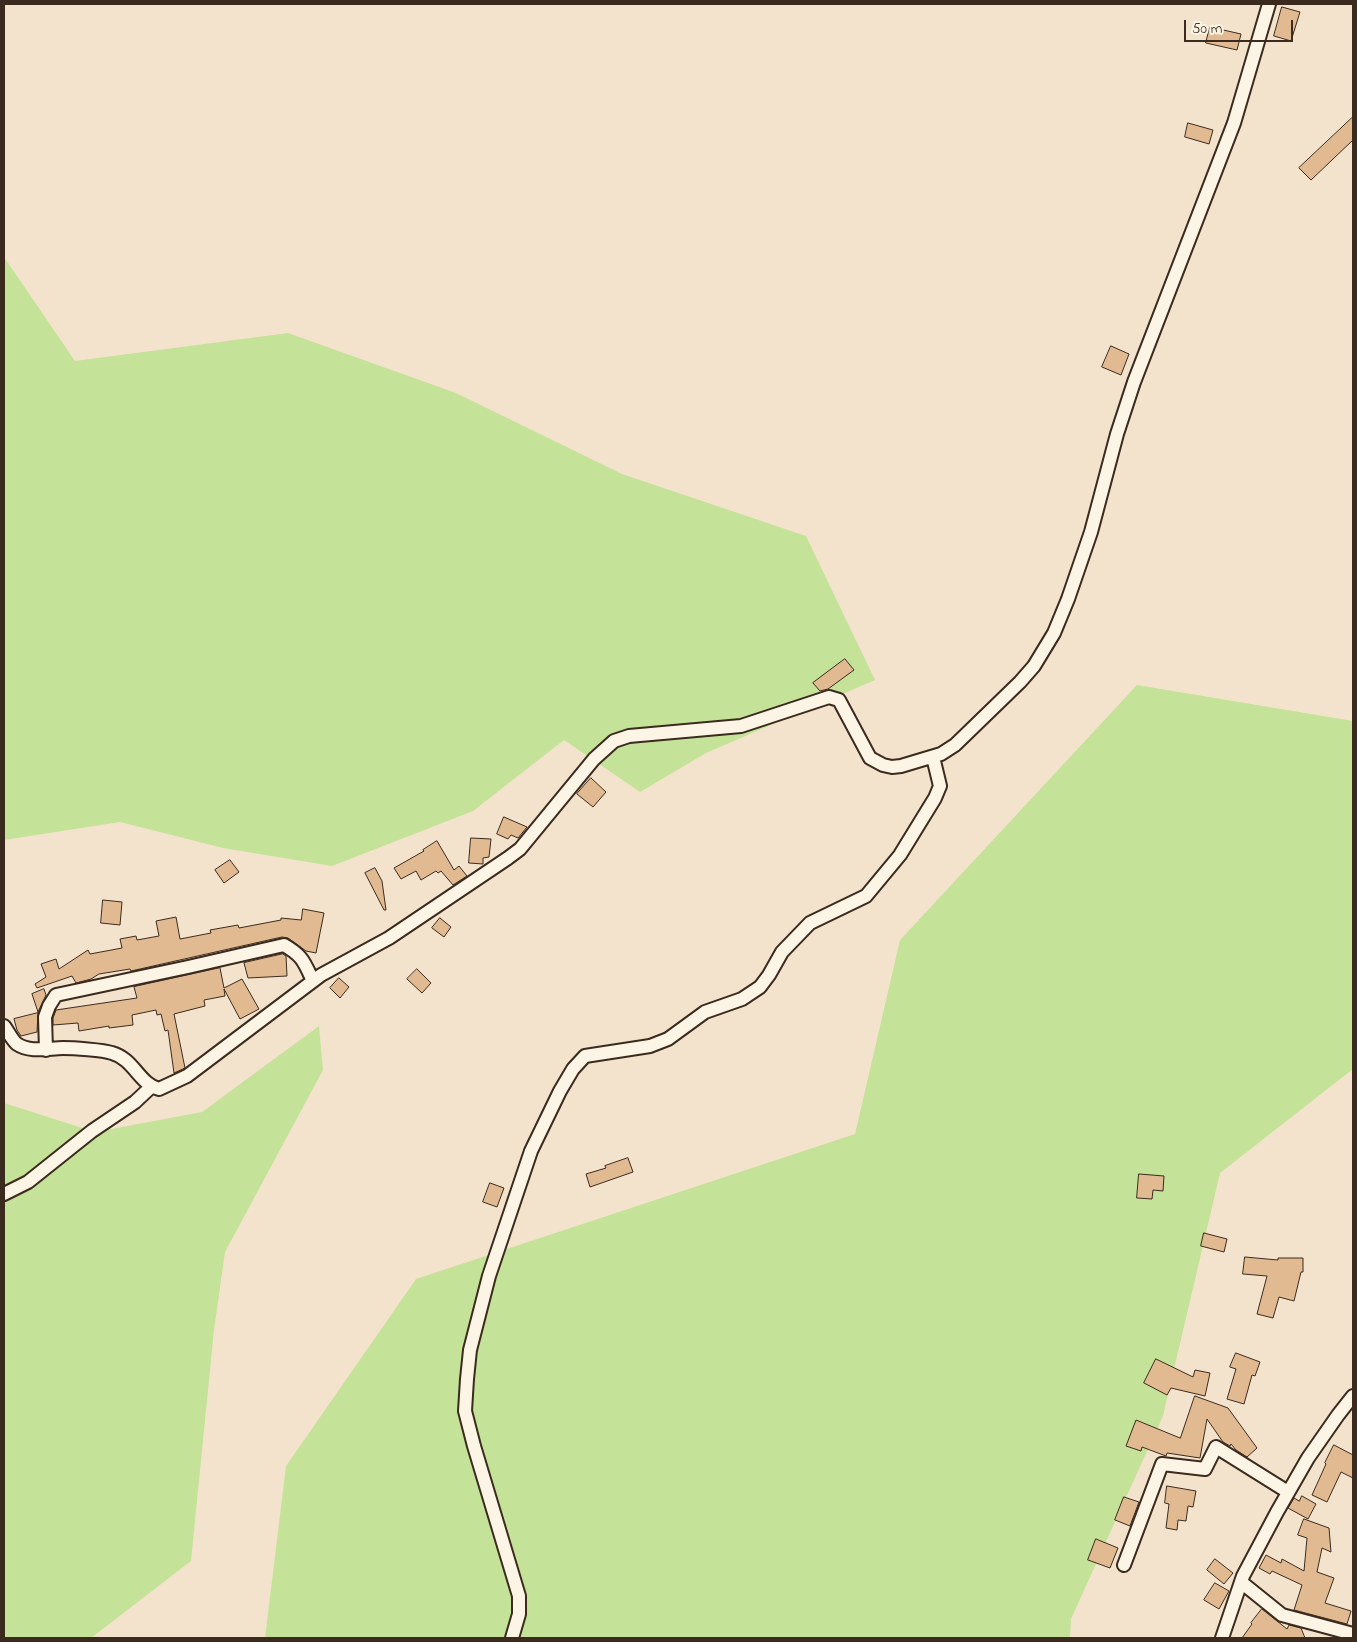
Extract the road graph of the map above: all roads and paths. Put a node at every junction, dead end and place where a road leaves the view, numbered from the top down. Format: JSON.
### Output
{"nodes":[{"id":1,"x":1269,"y":4,"type":"edge"},
{"id":2,"x":933,"y":757,"type":"junction"},
{"id":3,"x":313,"y":980,"type":"junction"},
{"id":4,"x":4,"y":1026,"type":"edge"},
{"id":5,"x":46,"y":1050,"type":"junction"},
{"id":6,"x":151,"y":1087,"type":"junction"},
{"id":7,"x":4,"y":1194,"type":"edge"},
{"id":8,"x":1353,"y":1396,"type":"edge"},
{"id":9,"x":1288,"y":1492,"type":"junction"},
{"id":10,"x":1124,"y":1565,"type":"dead end"},
{"id":11,"x":1241,"y":1582,"type":"junction"},
{"id":12,"x":1353,"y":1634,"type":"edge"},
{"id":13,"x":512,"y":1638,"type":"edge"},
{"id":14,"x":1222,"y":1638,"type":"edge"}],
"edges":[{"from":1,"to":2,"type":"street"},
{"from":2,"to":3,"type":"street"},
{"from":2,"to":13,"type":"street"},
{"from":3,"to":5,"type":"street"},
{"from":3,"to":6,"type":"street"},
{"from":4,"to":5,"type":"street"},
{"from":5,"to":6,"type":"street"},
{"from":6,"to":7,"type":"street"},
{"from":8,"to":9,"type":"street"},
{"from":9,"to":10,"type":"street"},
{"from":9,"to":11,"type":"street"},
{"from":11,"to":12,"type":"street"},
{"from":11,"to":14,"type":"street"}]}
